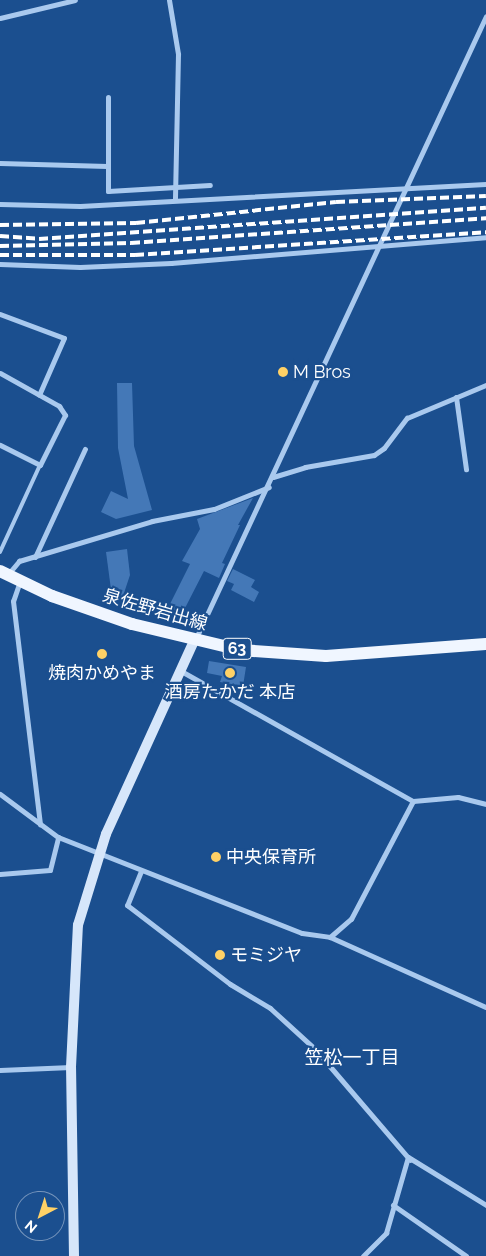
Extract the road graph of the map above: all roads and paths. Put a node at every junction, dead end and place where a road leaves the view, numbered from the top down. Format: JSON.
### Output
{"nodes":[{"id":1,"x":75,"y":0,"type":"edge"},
{"id":2,"x":169,"y":0,"type":"edge"},
{"id":3,"x":486,"y":16,"type":"edge"},
{"id":4,"x":0,"y":18,"type":"edge"},
{"id":5,"x":108,"y":97,"type":"dead end"},
{"id":6,"x":0,"y":163,"type":"edge"},
{"id":7,"x":107,"y":166,"type":"junction"},
{"id":8,"x":486,"y":184,"type":"edge"},
{"id":9,"x":210,"y":185,"type":"dead end"},
{"id":10,"x":404,"y":187,"type":"junction"},
{"id":11,"x":176,"y":188,"type":"junction"},
{"id":12,"x":175,"y":200,"type":"junction"},
{"id":13,"x":0,"y":204,"type":"edge"},
{"id":14,"x":486,"y":237,"type":"edge"},
{"id":15,"x":380,"y":244,"type":"junction"},
{"id":16,"x":0,"y":264,"type":"edge"},
{"id":17,"x":0,"y":314,"type":"edge"},
{"id":18,"x":0,"y":373,"type":"edge"},
{"id":19,"x":486,"y":385,"type":"edge"},
{"id":20,"x":39,"y":395,"type":"junction"},
{"id":21,"x":456,"y":397,"type":"junction"},
{"id":22,"x":0,"y":445,"type":"edge"},
{"id":23,"x":85,"y":449,"type":"dead end"},
{"id":24,"x":40,"y":465,"type":"junction"},
{"id":25,"x":466,"y":469,"type":"dead end"},
{"id":26,"x":273,"y":477,"type":"junction"},
{"id":27,"x":269,"y":487,"type":"junction"},
{"id":28,"x":0,"y":552,"type":"edge"},
{"id":29,"x":35,"y":557,"type":"junction"},
{"id":30,"x":4,"y":573,"type":"edge"},
{"id":31,"x":20,"y":581,"type":"junction"},
{"id":32,"x":194,"y":641,"type":"junction"},
{"id":33,"x":486,"y":644,"type":"edge"},
{"id":34,"x":181,"y":671,"type":"junction"},
{"id":35,"x":0,"y":794,"type":"edge"},
{"id":36,"x":413,"y":801,"type":"junction"},
{"id":37,"x":486,"y":804,"type":"edge"},
{"id":38,"x":40,"y":824,"type":"junction"},
{"id":39,"x":58,"y":837,"type":"junction"},
{"id":40,"x":99,"y":854,"type":"junction"},
{"id":41,"x":141,"y":871,"type":"junction"},
{"id":42,"x":0,"y":874,"type":"edge"},
{"id":43,"x":330,"y":937,"type":"junction"},
{"id":44,"x":486,"y":1008,"type":"edge"},
{"id":45,"x":71,"y":1067,"type":"junction"},
{"id":46,"x":0,"y":1070,"type":"edge"},
{"id":47,"x":409,"y":1158,"type":"junction"},
{"id":48,"x":393,"y":1205,"type":"junction"},
{"id":49,"x":486,"y":1205,"type":"edge"},
{"id":50,"x":74,"y":1256,"type":"edge"},
{"id":51,"x":364,"y":1256,"type":"edge"},
{"id":52,"x":466,"y":1256,"type":"edge"}],
"edges":[{"from":1,"to":4,"type":"street"},
{"from":2,"to":11,"type":"street"},
{"from":3,"to":10,"type":"street"},
{"from":5,"to":7,"type":"street"},
{"from":6,"to":7,"type":"street"},
{"from":7,"to":11,"type":"street"},
{"from":8,"to":10,"type":"street"},
{"from":9,"to":11,"type":"street"},
{"from":10,"to":12,"type":"street"},
{"from":10,"to":15,"type":"street"},
{"from":11,"to":12,"type":"street"},
{"from":12,"to":13,"type":"street"},
{"from":14,"to":15,"type":"street"},
{"from":15,"to":16,"type":"street"},
{"from":15,"to":26,"type":"street"},
{"from":17,"to":20,"type":"street"},
{"from":18,"to":20,"type":"street"},
{"from":19,"to":21,"type":"street"},
{"from":20,"to":24,"type":"street"},
{"from":21,"to":25,"type":"street"},
{"from":21,"to":26,"type":"street"},
{"from":22,"to":24,"type":"street"},
{"from":23,"to":29,"type":"street"},
{"from":24,"to":28,"type":"lane"},
{"from":26,"to":27,"type":"street"},
{"from":27,"to":29,"type":"street"},
{"from":27,"to":32,"type":"street"},
{"from":29,"to":30,"type":"street"},
{"from":30,"to":31,"type":"main road","name":"泉佐野岩出線","number":"63"},
{"from":31,"to":32,"type":"main road","name":"泉佐野岩出線","number":"63"},
{"from":31,"to":38,"type":"street"},
{"from":32,"to":33,"type":"main road","name":"泉佐野岩出線","number":"63"},
{"from":32,"to":34,"type":"street"},
{"from":34,"to":36,"type":"street"},
{"from":34,"to":40,"type":"street"},
{"from":35,"to":38,"type":"street"},
{"from":36,"to":37,"type":"street"},
{"from":36,"to":43,"type":"street"},
{"from":38,"to":39,"type":"street"},
{"from":39,"to":40,"type":"street"},
{"from":39,"to":42,"type":"street"},
{"from":40,"to":41,"type":"street"},
{"from":40,"to":45,"type":"street"},
{"from":41,"to":43,"type":"street"},
{"from":41,"to":47,"type":"street"},
{"from":43,"to":44,"type":"street"},
{"from":45,"to":46,"type":"street"},
{"from":45,"to":50,"type":"street"},
{"from":47,"to":48,"type":"street"},
{"from":47,"to":49,"type":"street"},
{"from":48,"to":51,"type":"street"},
{"from":48,"to":52,"type":"street"}]}
